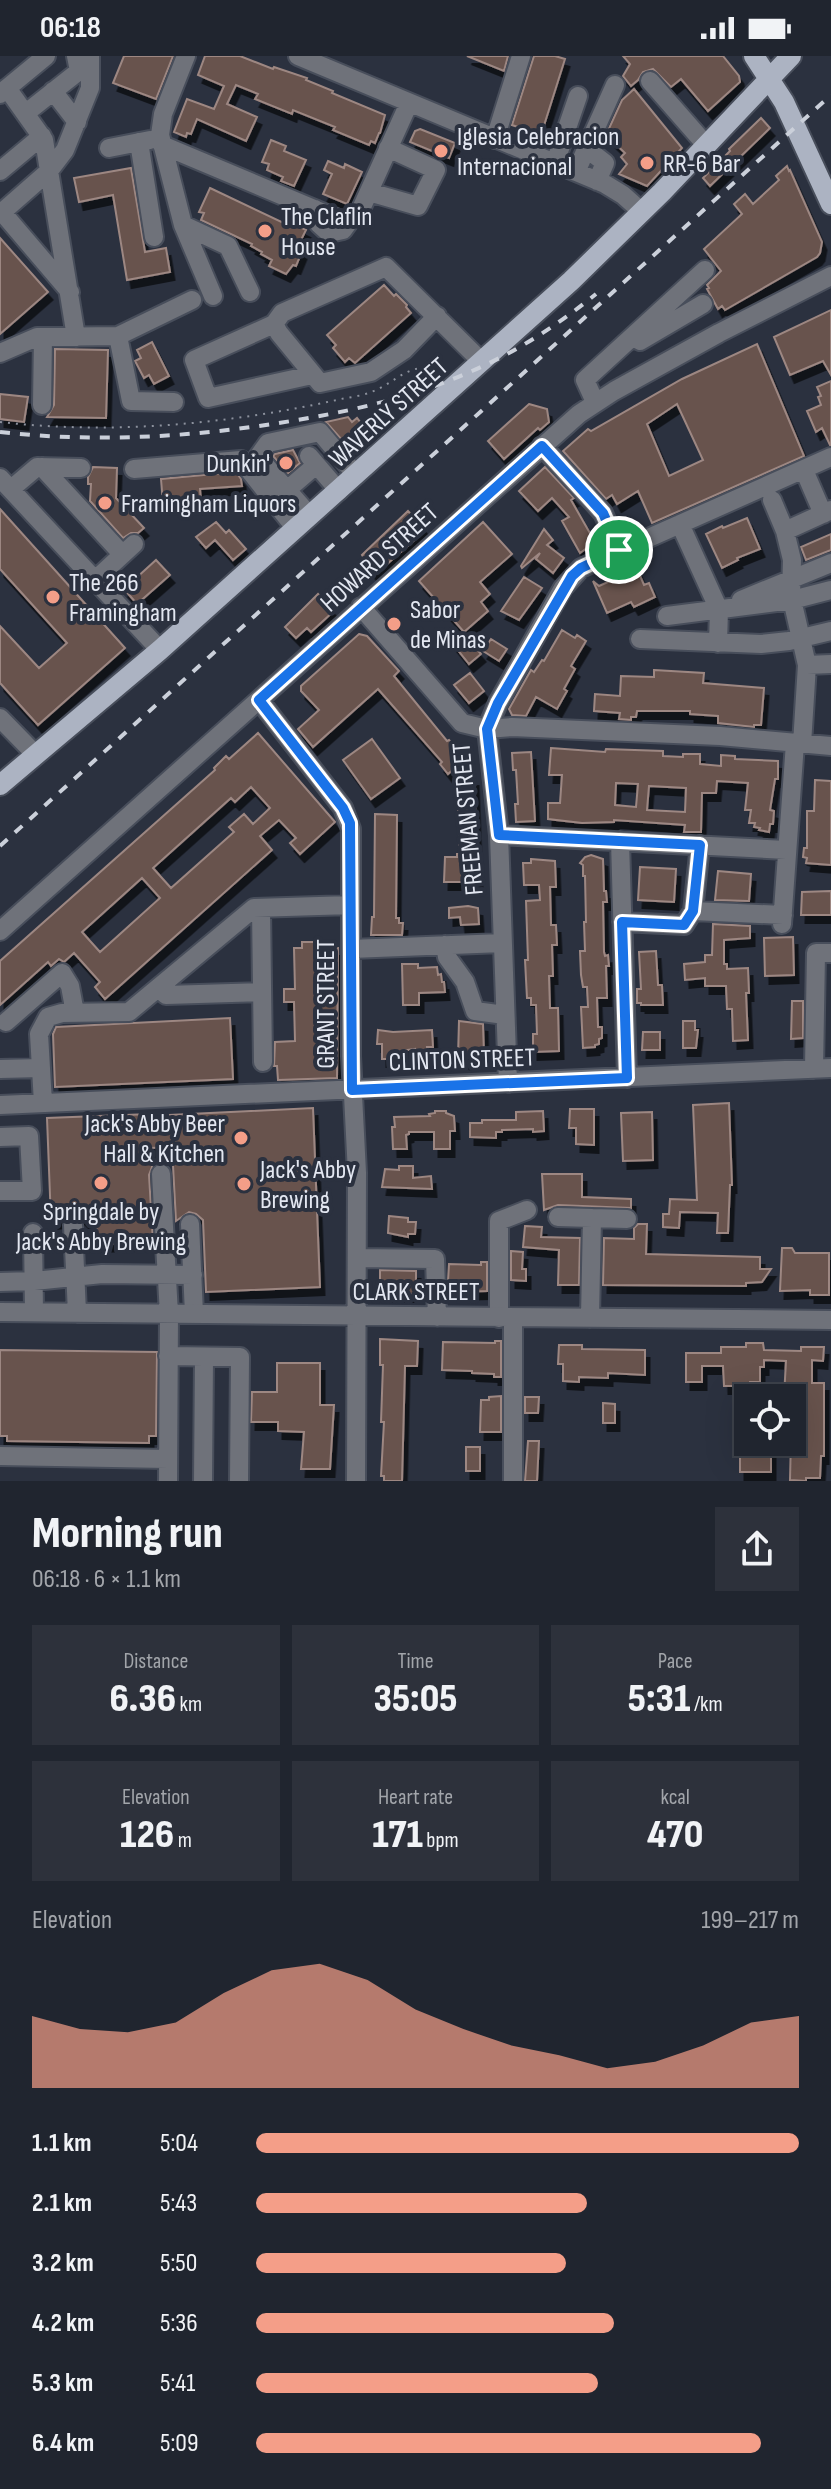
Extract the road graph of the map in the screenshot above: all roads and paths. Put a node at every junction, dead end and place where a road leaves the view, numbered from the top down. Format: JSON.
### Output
{"nodes":[{"id":1,"x":46,"y":56,"type":"edge"},
{"id":2,"x":76,"y":56,"type":"edge"},
{"id":3,"x":90,"y":56,"type":"edge"},
{"id":4,"x":186,"y":56,"type":"edge"},
{"id":5,"x":298,"y":56,"type":"edge"},
{"id":6,"x":521,"y":56,"type":"edge"},
{"id":7,"x":754,"y":56,"type":"edge"},
{"id":8,"x":791,"y":56,"type":"edge"},
{"id":9,"x":770,"y":78,"type":"junction"},
{"id":10,"x":650,"y":81,"type":"dead end"},
{"id":11,"x":615,"y":85,"type":"dead end"},
{"id":12,"x":4,"y":91,"type":"edge"},
{"id":13,"x":53,"y":91,"type":"junction"},
{"id":14,"x":578,"y":96,"type":"dead end"},
{"id":15,"x":409,"y":103,"type":"junction"},
{"id":16,"x":26,"y":113,"type":"junction"},
{"id":17,"x":77,"y":122,"type":"junction"},
{"id":18,"x":42,"y":136,"type":"junction"},
{"id":19,"x":495,"y":139,"type":"junction"},
{"id":20,"x":162,"y":141,"type":"junction"},
{"id":21,"x":139,"y":142,"type":"junction"},
{"id":22,"x":706,"y":145,"type":"junction"},
{"id":23,"x":109,"y":148,"type":"dead end"},
{"id":24,"x":388,"y":148,"type":"junction"},
{"id":25,"x":587,"y":149,"type":"junction"},
{"id":26,"x":555,"y":163,"type":"junction"},
{"id":27,"x":0,"y":171,"type":"edge"},
{"id":28,"x":49,"y":171,"type":"junction"},
{"id":29,"x":576,"y":172,"type":"junction"},
{"id":30,"x":597,"y":181,"type":"junction"},
{"id":31,"x":369,"y":192,"type":"junction"},
{"id":32,"x":831,"y":204,"type":"edge"},
{"id":33,"x":642,"y":212,"type":"junction"},
{"id":34,"x":1,"y":213,"type":"edge"},
{"id":35,"x":183,"y":225,"type":"junction"},
{"id":36,"x":154,"y":237,"type":"dead end"},
{"id":37,"x":831,"y":276,"type":"edge"},
{"id":38,"x":70,"y":292,"type":"junction"},
{"id":39,"x":250,"y":292,"type":"dead end"},
{"id":40,"x":213,"y":296,"type":"dead end"},
{"id":41,"x":192,"y":300,"type":"dead end"},
{"id":42,"x":703,"y":304,"type":"junction"},
{"id":43,"x":437,"y":316,"type":"junction"},
{"id":44,"x":274,"y":324,"type":"junction"},
{"id":45,"x":719,"y":333,"type":"junction"},
{"id":46,"x":118,"y":336,"type":"junction"},
{"id":47,"x":43,"y":337,"type":"junction"},
{"id":48,"x":76,"y":337,"type":"junction"},
{"id":49,"x":0,"y":353,"type":"edge"},
{"id":50,"x":607,"y":360,"type":"junction"},
{"id":51,"x":482,"y":362,"type":"junction"},
{"id":52,"x":312,"y":375,"type":"junction"},
{"id":53,"x":174,"y":402,"type":"dead end"},
{"id":54,"x":595,"y":402,"type":"junction"},
{"id":55,"x":42,"y":405,"type":"dead end"},
{"id":56,"x":542,"y":446,"type":"junction"},
{"id":57,"x":831,"y":457,"type":"edge"},
{"id":58,"x":42,"y":467,"type":"junction"},
{"id":59,"x":81,"y":468,"type":"dead end"},
{"id":60,"x":134,"y":469,"type":"dead end"},
{"id":61,"x":804,"y":470,"type":"junction"},
{"id":62,"x":356,"y":475,"type":"junction"},
{"id":63,"x":5,"y":484,"type":"edge"},
{"id":64,"x":287,"y":490,"type":"junction"},
{"id":65,"x":339,"y":491,"type":"junction"},
{"id":66,"x":772,"y":500,"type":"dead end"},
{"id":67,"x":827,"y":512,"type":"edge"},
{"id":68,"x":303,"y":523,"type":"junction"},
{"id":69,"x":680,"y":524,"type":"junction"},
{"id":70,"x":785,"y":531,"type":"junction"},
{"id":71,"x":619,"y":550,"type":"junction"},
{"id":72,"x":831,"y":563,"type":"edge"},
{"id":73,"x":793,"y":578,"type":"junction"},
{"id":74,"x":95,"y":580,"type":"junction"},
{"id":75,"x":831,"y":590,"type":"edge"},
{"id":76,"x":792,"y":600,"type":"junction"},
{"id":77,"x":361,"y":607,"type":"junction"},
{"id":78,"x":719,"y":610,"type":"junction"},
{"id":79,"x":667,"y":616,"type":"dead end"},
{"id":80,"x":831,"y":631,"type":"edge"},
{"id":81,"x":801,"y":638,"type":"junction"},
{"id":82,"x":640,"y":639,"type":"dead end"},
{"id":83,"x":718,"y":643,"type":"junction"},
{"id":84,"x":160,"y":650,"type":"junction"},
{"id":85,"x":831,"y":664,"type":"edge"},
{"id":86,"x":807,"y":665,"type":"junction"},
{"id":87,"x":259,"y":700,"type":"junction"},
{"id":88,"x":0,"y":718,"type":"edge"},
{"id":89,"x":487,"y":729,"type":"junction"},
{"id":90,"x":798,"y":744,"type":"junction"},
{"id":91,"x":831,"y":746,"type":"edge"},
{"id":92,"x":36,"y":755,"type":"junction"},
{"id":93,"x":0,"y":785,"type":"edge"},
{"id":94,"x":499,"y":835,"type":"junction"},
{"id":95,"x":620,"y":841,"type":"junction"},
{"id":96,"x":700,"y":845,"type":"junction"},
{"id":97,"x":786,"y":850,"type":"junction"},
{"id":98,"x":351,"y":905,"type":"junction"},
{"id":99,"x":261,"y":908,"type":"junction"},
{"id":100,"x":693,"y":911,"type":"junction"},
{"id":101,"x":622,"y":922,"type":"junction"},
{"id":102,"x":0,"y":931,"type":"edge"},
{"id":103,"x":502,"y":943,"type":"junction"},
{"id":104,"x":445,"y":945,"type":"junction"},
{"id":105,"x":351,"y":949,"type":"junction"},
{"id":106,"x":831,"y":953,"type":"edge"},
{"id":107,"x":159,"y":989,"type":"junction"},
{"id":108,"x":262,"y":992,"type":"junction"},
{"id":109,"x":75,"y":1013,"type":"junction"},
{"id":110,"x":505,"y":1015,"type":"junction"},
{"id":111,"x":6,"y":1022,"type":"dead end"},
{"id":112,"x":263,"y":1062,"type":"dead end"},
{"id":113,"x":41,"y":1068,"type":"junction"},
{"id":114,"x":822,"y":1068,"type":"edge"},
{"id":115,"x":0,"y":1069,"type":"edge"},
{"id":116,"x":627,"y":1078,"type":"junction"},
{"id":117,"x":508,"y":1083,"type":"junction"},
{"id":118,"x":352,"y":1090,"type":"junction"},
{"id":119,"x":43,"y":1103,"type":"junction"},
{"id":120,"x":0,"y":1105,"type":"edge"},
{"id":121,"x":0,"y":1137,"type":"edge"},
{"id":122,"x":161,"y":1174,"type":"dead end"},
{"id":123,"x":0,"y":1191,"type":"edge"},
{"id":124,"x":527,"y":1210,"type":"dead end"},
{"id":125,"x":558,"y":1217,"type":"dead end"},
{"id":126,"x":592,"y":1218,"type":"junction"},
{"id":127,"x":627,"y":1219,"type":"dead end"},
{"id":128,"x":190,"y":1224,"type":"dead end"},
{"id":129,"x":73,"y":1225,"type":"dead end"},
{"id":130,"x":33,"y":1233,"type":"dead end"},
{"id":131,"x":357,"y":1258,"type":"junction"},
{"id":132,"x":166,"y":1275,"type":"junction"},
{"id":133,"x":193,"y":1275,"type":"junction"},
{"id":134,"x":75,"y":1277,"type":"junction"},
{"id":135,"x":34,"y":1281,"type":"junction"},
{"id":136,"x":0,"y":1282,"type":"edge"},
{"id":137,"x":0,"y":1312,"type":"edge"},
{"id":138,"x":34,"y":1312,"type":"junction"},
{"id":139,"x":77,"y":1313,"type":"junction"},
{"id":140,"x":169,"y":1314,"type":"junction"},
{"id":141,"x":194,"y":1314,"type":"junction"},
{"id":142,"x":356,"y":1317,"type":"junction"},
{"id":143,"x":437,"y":1317,"type":"junction"},
{"id":144,"x":506,"y":1318,"type":"junction"},
{"id":145,"x":590,"y":1318,"type":"junction"},
{"id":146,"x":831,"y":1320,"type":"edge"},
{"id":147,"x":168,"y":1356,"type":"junction"},
{"id":148,"x":204,"y":1357,"type":"junction"},
{"id":149,"x":0,"y":1456,"type":"edge"},
{"id":150,"x":168,"y":1459,"type":"junction"},
{"id":151,"x":168,"y":1481,"type":"edge"},
{"id":152,"x":203,"y":1481,"type":"edge"},
{"id":153,"x":239,"y":1481,"type":"edge"},
{"id":154,"x":356,"y":1481,"type":"edge"},
{"id":155,"x":513,"y":1481,"type":"edge"}],
"edges":[{"from":1,"to":12,"type":"street"},
{"from":2,"to":13,"type":"street"},
{"from":3,"to":17,"type":"street"},
{"from":4,"to":20,"type":"street"},
{"from":5,"to":15,"type":"street"},
{"from":6,"to":19,"type":"street"},
{"from":7,"to":9,"type":"main road"},
{"from":8,"to":9,"type":"main road","name":"WAVERLY STREET"},
{"from":9,"to":22,"type":"main road","name":"WAVERLY STREET"},
{"from":9,"to":32,"type":"main road"},
{"from":10,"to":22,"type":"street"},
{"from":11,"to":25,"type":"street"},
{"from":12,"to":16,"type":"street"},
{"from":13,"to":16,"type":"street"},
{"from":13,"to":17,"type":"street"},
{"from":14,"to":26,"type":"street"},
{"from":15,"to":19,"type":"street"},
{"from":15,"to":24,"type":"street"},
{"from":16,"to":18,"type":"street"},
{"from":17,"to":28,"type":"street"},
{"from":18,"to":27,"type":"street"},
{"from":18,"to":28,"type":"street"},
{"from":19,"to":26,"type":"street"},
{"from":20,"to":21,"type":"street"},
{"from":20,"to":31,"type":"street"},
{"from":20,"to":35,"type":"street"},
{"from":21,"to":23,"type":"street"},
{"from":21,"to":36,"type":"street"},
{"from":22,"to":33,"type":"main road","name":"WAVERLY STREET"},
{"from":24,"to":31,"type":"street"},
{"from":24,"to":31,"type":"street"},
{"from":25,"to":29,"type":"street"},
{"from":25,"to":30,"type":"street"},
{"from":26,"to":29,"type":"street"},
{"from":28,"to":34,"type":"street"},
{"from":28,"to":38,"type":"street"},
{"from":29,"to":30,"type":"street"},
{"from":30,"to":33,"type":"street"},
{"from":33,"to":51,"type":"main road","name":"WAVERLY STREET"},
{"from":34,"to":38,"type":"street"},
{"from":35,"to":39,"type":"street"},
{"from":35,"to":40,"type":"street"},
{"from":37,"to":45,"type":"street","name":"HOWARD STREET"},
{"from":38,"to":48,"type":"street"},
{"from":41,"to":46,"type":"street"},
{"from":42,"to":45,"type":"street"},
{"from":42,"to":50,"type":"street"},
{"from":42,"to":50,"type":"street"},
{"from":43,"to":44,"type":"street"},
{"from":43,"to":51,"type":"street"},
{"from":43,"to":52,"type":"street"},
{"from":44,"to":52,"type":"street"},
{"from":44,"to":52,"type":"street"},
{"from":45,"to":54,"type":"street","name":"HOWARD STREET"},
{"from":46,"to":48,"type":"street"},
{"from":46,"to":53,"type":"street"},
{"from":47,"to":48,"type":"street"},
{"from":47,"to":49,"type":"street"},
{"from":47,"to":55,"type":"street"},
{"from":50,"to":54,"type":"street"},
{"from":51,"to":62,"type":"main road","name":"WAVERLY STREET"},
{"from":54,"to":56,"type":"street","name":"HOWARD STREET"},
{"from":56,"to":71,"type":"street"},
{"from":56,"to":77,"type":"street","name":"HOWARD STREET"},
{"from":57,"to":61,"type":"street"},
{"from":58,"to":59,"type":"street"},
{"from":58,"to":63,"type":"street"},
{"from":58,"to":74,"type":"street"},
{"from":60,"to":68,"type":"street"},
{"from":61,"to":67,"type":"street"},
{"from":61,"to":69,"type":"street"},
{"from":62,"to":64,"type":"street"},
{"from":62,"to":65,"type":"main road","name":"WAVERLY STREET"},
{"from":63,"to":74,"type":"street"},
{"from":64,"to":65,"type":"street"},
{"from":64,"to":68,"type":"street"},
{"from":65,"to":68,"type":"main road","name":"WAVERLY STREET"},
{"from":66,"to":70,"type":"street"},
{"from":67,"to":70,"type":"street"},
{"from":68,"to":84,"type":"main road","name":"WAVERLY STREET"},
{"from":69,"to":71,"type":"street"},
{"from":69,"to":78,"type":"street"},
{"from":70,"to":73,"type":"street"},
{"from":71,"to":89,"type":"street"},
{"from":72,"to":73,"type":"street"},
{"from":73,"to":76,"type":"street"},
{"from":73,"to":78,"type":"street"},
{"from":74,"to":84,"type":"street"},
{"from":75,"to":76,"type":"street"},
{"from":76,"to":78,"type":"street"},
{"from":76,"to":81,"type":"street"},
{"from":77,"to":87,"type":"street","name":"HOWARD STREET"},
{"from":77,"to":89,"type":"street","name":"FREEMAN STREET"},
{"from":78,"to":79,"type":"street"},
{"from":78,"to":83,"type":"street"},
{"from":80,"to":81,"type":"street"},
{"from":81,"to":83,"type":"street"},
{"from":81,"to":86,"type":"street"},
{"from":82,"to":83,"type":"street"},
{"from":84,"to":92,"type":"main road","name":"WAVERLY STREET"},
{"from":85,"to":86,"type":"street"},
{"from":86,"to":90,"type":"street"},
{"from":87,"to":98,"type":"street","name":"GRANT STREET"},
{"from":87,"to":102,"type":"street","name":"HOWARD STREET"},
{"from":88,"to":92,"type":"street"},
{"from":89,"to":90,"type":"street"},
{"from":89,"to":94,"type":"street","name":"FREEMAN STREET"},
{"from":90,"to":91,"type":"street"},
{"from":90,"to":97,"type":"street"},
{"from":92,"to":93,"type":"main road","name":"WAVERLY STREET"},
{"from":94,"to":95,"type":"street"},
{"from":94,"to":103,"type":"street","name":"FREEMAN STREET"},
{"from":95,"to":96,"type":"street"},
{"from":95,"to":101,"type":"street"},
{"from":96,"to":97,"type":"street"},
{"from":96,"to":100,"type":"street"},
{"from":97,"to":100,"type":"street"},
{"from":98,"to":99,"type":"street"},
{"from":98,"to":105,"type":"street","name":"GRANT STREET"},
{"from":99,"to":107,"type":"street"},
{"from":99,"to":108,"type":"street"},
{"from":100,"to":101,"type":"street"},
{"from":101,"to":116,"type":"street"},
{"from":103,"to":104,"type":"street"},
{"from":103,"to":110,"type":"street","name":"FREEMAN STREET"},
{"from":104,"to":105,"type":"street"},
{"from":104,"to":110,"type":"street"},
{"from":105,"to":118,"type":"street","name":"GRANT STREET"},
{"from":106,"to":114,"type":"street"},
{"from":107,"to":108,"type":"street"},
{"from":107,"to":109,"type":"street"},
{"from":108,"to":112,"type":"street"},
{"from":109,"to":111,"type":"street"},
{"from":109,"to":113,"type":"street"},
{"from":110,"to":117,"type":"street","name":"FREEMAN STREET"},
{"from":113,"to":115,"type":"street"},
{"from":113,"to":119,"type":"street"},
{"from":114,"to":116,"type":"street","name":"CLINTON STREET"},
{"from":116,"to":117,"type":"street","name":"CLINTON STREET"},
{"from":117,"to":118,"type":"street","name":"CLINTON STREET"},
{"from":118,"to":119,"type":"street","name":"CLINTON STREET"},
{"from":118,"to":131,"type":"street","name":"GRANT STREET"},
{"from":119,"to":120,"type":"street","name":"CLINTON STREET"},
{"from":121,"to":123,"type":"street"},
{"from":122,"to":132,"type":"street"},
{"from":124,"to":144,"type":"street"},
{"from":125,"to":126,"type":"street"},
{"from":126,"to":127,"type":"street"},
{"from":126,"to":145,"type":"street"},
{"from":128,"to":133,"type":"street"},
{"from":129,"to":134,"type":"street"},
{"from":130,"to":135,"type":"street"},
{"from":131,"to":142,"type":"street","name":"GRANT STREET"},
{"from":131,"to":143,"type":"street"},
{"from":132,"to":133,"type":"street"},
{"from":132,"to":134,"type":"street"},
{"from":132,"to":140,"type":"street"},
{"from":133,"to":141,"type":"street"},
{"from":134,"to":135,"type":"street"},
{"from":134,"to":139,"type":"street"},
{"from":135,"to":136,"type":"street"},
{"from":135,"to":138,"type":"street"},
{"from":137,"to":138,"type":"street","name":"CLARK STREET"},
{"from":138,"to":139,"type":"street","name":"CLARK STREET"},
{"from":139,"to":140,"type":"street","name":"CLARK STREET"},
{"from":140,"to":141,"type":"street","name":"CLARK STREET"},
{"from":140,"to":147,"type":"street"},
{"from":141,"to":142,"type":"street","name":"CLARK STREET"},
{"from":142,"to":143,"type":"street","name":"CLARK STREET"},
{"from":142,"to":154,"type":"street","name":"GRANT STREET"},
{"from":143,"to":144,"type":"street","name":"CLARK STREET"},
{"from":144,"to":145,"type":"street","name":"CLARK STREET"},
{"from":144,"to":155,"type":"street"},
{"from":145,"to":146,"type":"street","name":"CLARK STREET"},
{"from":147,"to":148,"type":"street"},
{"from":147,"to":150,"type":"street"},
{"from":148,"to":152,"type":"street"},
{"from":148,"to":153,"type":"street"},
{"from":149,"to":150,"type":"street"},
{"from":150,"to":151,"type":"street"}]}
